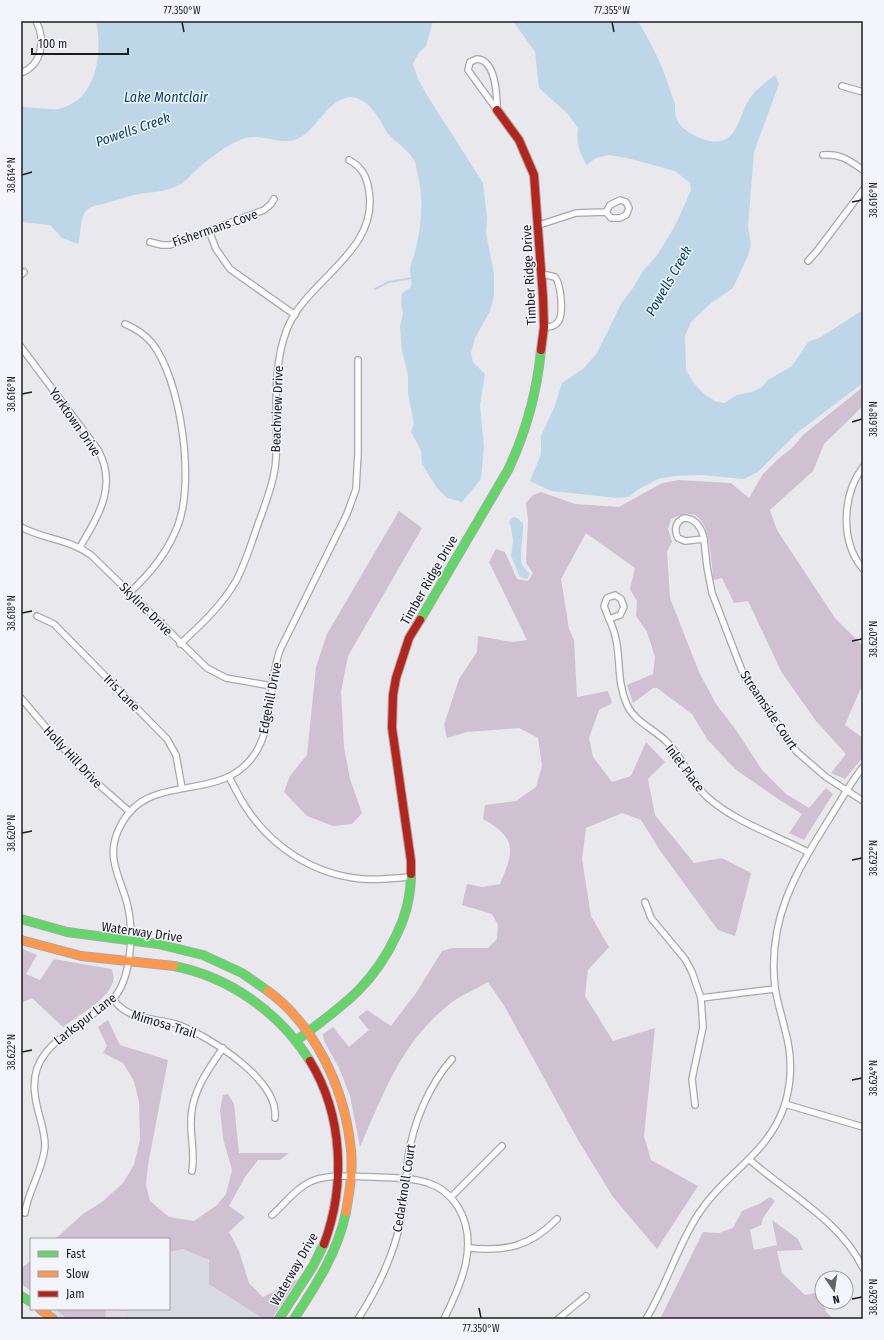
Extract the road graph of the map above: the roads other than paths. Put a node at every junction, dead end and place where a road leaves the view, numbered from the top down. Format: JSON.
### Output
{"nodes":[{"id":1,"x":36,"y":21,"type":"edge"},
{"id":2,"x":21,"y":73,"type":"edge"},
{"id":3,"x":842,"y":86,"type":"dead end"},
{"id":4,"x":863,"y":92,"type":"edge"},
{"id":5,"x":498,"y":110,"type":"junction"},
{"id":6,"x":823,"y":155,"type":"dead end"},
{"id":7,"x":348,"y":160,"type":"dead end"},
{"id":8,"x":863,"y":170,"type":"edge"},
{"id":9,"x":863,"y":190,"type":"edge"},
{"id":10,"x":274,"y":199,"type":"dead end"},
{"id":11,"x":606,"y":212,"type":"dead end"},
{"id":12,"x":538,"y":225,"type":"junction"},
{"id":13,"x":209,"y":231,"type":"junction"},
{"id":14,"x":150,"y":242,"type":"dead end"},
{"id":15,"x":808,"y":261,"type":"dead end"},
{"id":16,"x":542,"y":274,"type":"junction"},
{"id":17,"x":295,"y":316,"type":"junction"},
{"id":18,"x":125,"y":324,"type":"dead end"},
{"id":19,"x":544,"y":328,"type":"junction"},
{"id":20,"x":21,"y":347,"type":"edge"},
{"id":21,"x":358,"y":360,"type":"dead end"},
{"id":22,"x":863,"y":467,"type":"edge"},
{"id":23,"x":21,"y":527,"type":"edge"},
{"id":24,"x":704,"y":539,"type":"junction"},
{"id":25,"x":80,"y":547,"type":"junction"},
{"id":26,"x":863,"y":569,"type":"edge"},
{"id":27,"x":129,"y":593,"type":"junction"},
{"id":28,"x":37,"y":616,"type":"dead end"},
{"id":29,"x":609,"y":619,"type":"dead end"},
{"id":30,"x":180,"y":644,"type":"junction"},
{"id":31,"x":272,"y":686,"type":"junction"},
{"id":32,"x":21,"y":698,"type":"edge"},
{"id":33,"x":863,"y":767,"type":"edge"},
{"id":34,"x":229,"y":777,"type":"junction"},
{"id":35,"x":182,"y":788,"type":"junction"},
{"id":36,"x":846,"y":791,"type":"junction"},
{"id":37,"x":863,"y":802,"type":"edge"},
{"id":38,"x":130,"y":812,"type":"junction"},
{"id":39,"x":808,"y":852,"type":"junction"},
{"id":40,"x":412,"y":878,"type":"junction"},
{"id":41,"x":645,"y":902,"type":"dead end"},
{"id":42,"x":21,"y":919,"type":"edge"},
{"id":43,"x":21,"y":940,"type":"edge"},
{"id":44,"x":130,"y":942,"type":"junction"},
{"id":45,"x":127,"y":962,"type":"junction"},
{"id":46,"x":775,"y":989,"type":"junction"},
{"id":47,"x":701,"y":998,"type":"junction"},
{"id":48,"x":113,"y":999,"type":"junction"},
{"id":49,"x":308,"y":1032,"type":"junction"},
{"id":50,"x":297,"y":1040,"type":"junction"},
{"id":51,"x":223,"y":1048,"type":"junction"},
{"id":52,"x":452,"y":1059,"type":"dead end"},
{"id":53,"x":785,"y":1104,"type":"junction"},
{"id":54,"x":695,"y":1105,"type":"dead end"},
{"id":55,"x":275,"y":1118,"type":"dead end"},
{"id":56,"x":863,"y":1127,"type":"edge"},
{"id":57,"x":502,"y":1146,"type":"dead end"},
{"id":58,"x":750,"y":1160,"type":"junction"},
{"id":59,"x":192,"y":1171,"type":"dead end"},
{"id":60,"x":339,"y":1177,"type":"junction"},
{"id":61,"x":352,"y":1177,"type":"junction"},
{"id":62,"x":406,"y":1178,"type":"junction"},
{"id":63,"x":451,"y":1197,"type":"junction"},
{"id":64,"x":25,"y":1213,"type":"dead end"},
{"id":65,"x":272,"y":1215,"type":"dead end"},
{"id":66,"x":557,"y":1219,"type":"dead end"},
{"id":67,"x":469,"y":1248,"type":"junction"},
{"id":68,"x":863,"y":1268,"type":"edge"},
{"id":69,"x":21,"y":1296,"type":"edge"},
{"id":70,"x":586,"y":1296,"type":"dead end"},
{"id":71,"x":30,"y":1301,"type":"edge"},
{"id":72,"x":41,"y":1310,"type":"edge"},
{"id":73,"x":53,"y":1319,"type":"edge"},
{"id":74,"x":279,"y":1319,"type":"edge"},
{"id":75,"x":294,"y":1319,"type":"edge"},
{"id":76,"x":358,"y":1319,"type":"edge"},
{"id":77,"x":444,"y":1319,"type":"edge"},
{"id":78,"x":558,"y":1319,"type":"edge"},
{"id":79,"x":646,"y":1319,"type":"edge"}],
"edges":[{"from":1,"to":2,"type":"street"},
{"from":3,"to":4,"type":"street"},
{"from":5,"to":5,"type":"street","name":"Timber Ridge Drive"},
{"from":5,"to":12,"type":"main road","name":"Timber Ridge Drive"},
{"from":6,"to":8,"type":"street"},
{"from":7,"to":17,"type":"street","name":"Beachview Drive"},
{"from":9,"to":15,"type":"street"},
{"from":10,"to":13,"type":"street","name":"Fishermans Cove"},
{"from":11,"to":12,"type":"street"},
{"from":12,"to":16,"type":"main road","name":"Timber Ridge Drive"},
{"from":13,"to":14,"type":"street","name":"Fishermans Cove"},
{"from":13,"to":17,"type":"street"},
{"from":16,"to":19,"type":"main road","name":"Timber Ridge Drive"},
{"from":16,"to":19,"type":"street"},
{"from":17,"to":30,"type":"street","name":"Beachview Drive"},
{"from":18,"to":27,"type":"street"},
{"from":19,"to":40,"type":"main road","name":"Timber Ridge Drive"},
{"from":20,"to":25,"type":"street","name":"Yorktown Drive"},
{"from":21,"to":31,"type":"street","name":"Edgehill Drive"},
{"from":22,"to":26,"type":"street"},
{"from":23,"to":25,"type":"street","name":"Skyline Drive"},
{"from":24,"to":24,"type":"street","name":"Streamside Court"},
{"from":24,"to":36,"type":"street","name":"Streamside Court"},
{"from":25,"to":27,"type":"street","name":"Skyline Drive"},
{"from":27,"to":30,"type":"street","name":"Skyline Drive"},
{"from":28,"to":35,"type":"street","name":"Iris Lane"},
{"from":29,"to":39,"type":"street","name":"Inlet Place"},
{"from":30,"to":31,"type":"street","name":"Skyline Drive"},
{"from":31,"to":34,"type":"street","name":"Edgehill Drive"},
{"from":32,"to":38,"type":"street","name":"Holly Hill Drive"},
{"from":33,"to":36,"type":"street"},
{"from":34,"to":35,"type":"street","name":"Edgehill Drive"},
{"from":34,"to":40,"type":"street"},
{"from":35,"to":38,"type":"street","name":"Edgehill Drive"},
{"from":36,"to":37,"type":"street","name":"Streamside Court"},
{"from":36,"to":39,"type":"street"},
{"from":38,"to":44,"type":"street","name":"Edgehill Drive"},
{"from":39,"to":46,"type":"street"},
{"from":40,"to":49,"type":"main road","name":"Timber Ridge Drive"},
{"from":41,"to":47,"type":"street"},
{"from":42,"to":44,"type":"main road","name":"Waterway Drive"},
{"from":43,"to":45,"type":"main road","name":"Waterway Drive"},
{"from":44,"to":45,"type":"street","name":"Edgehill Drive"},
{"from":44,"to":49,"type":"main road","name":"Waterway Drive"},
{"from":45,"to":48,"type":"street","name":"Larkspur Lane"},
{"from":45,"to":50,"type":"main road","name":"Waterway Drive"},
{"from":46,"to":47,"type":"street"},
{"from":46,"to":53,"type":"street"},
{"from":47,"to":54,"type":"street"},
{"from":48,"to":51,"type":"street","name":"Mimosa Trail"},
{"from":48,"to":64,"type":"street","name":"Larkspur Lane"},
{"from":49,"to":50,"type":"main road","name":"Timber Ridge Drive"},
{"from":49,"to":61,"type":"main road","name":"Waterway Drive"},
{"from":50,"to":60,"type":"main road","name":"Waterway Drive"},
{"from":51,"to":55,"type":"street","name":"Mimosa Trail"},
{"from":51,"to":59,"type":"street"},
{"from":52,"to":62,"type":"street","name":"Cedarknoll Court"},
{"from":53,"to":56,"type":"street"},
{"from":53,"to":58,"type":"street"},
{"from":57,"to":63,"type":"street"},
{"from":58,"to":68,"type":"street"},
{"from":58,"to":79,"type":"street"},
{"from":60,"to":61,"type":"street"},
{"from":60,"to":65,"type":"street"},
{"from":60,"to":74,"type":"main road","name":"Waterway Drive"},
{"from":61,"to":62,"type":"street"},
{"from":61,"to":75,"type":"main road","name":"Waterway Drive"},
{"from":62,"to":63,"type":"street"},
{"from":62,"to":76,"type":"street","name":"Cedarknoll Court"},
{"from":63,"to":67,"type":"street"},
{"from":66,"to":67,"type":"street"},
{"from":67,"to":77,"type":"street"},
{"from":69,"to":71,"type":"main road"},
{"from":70,"to":78,"type":"street"},
{"from":72,"to":73,"type":"main road"}]}
